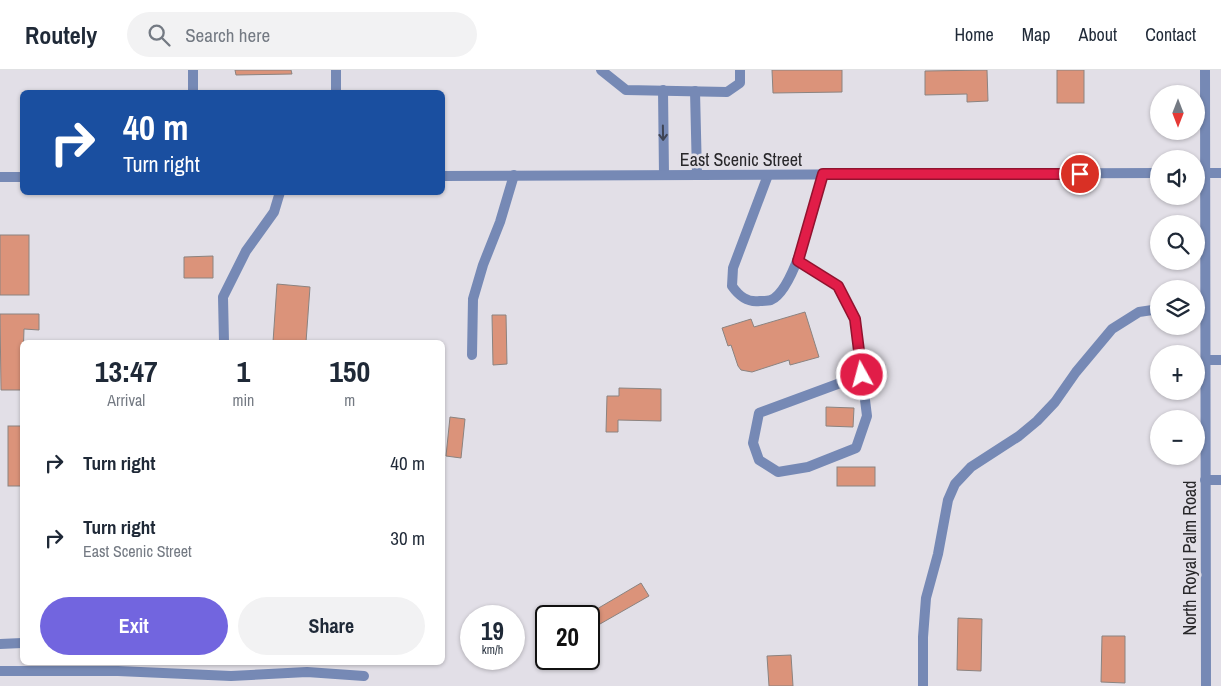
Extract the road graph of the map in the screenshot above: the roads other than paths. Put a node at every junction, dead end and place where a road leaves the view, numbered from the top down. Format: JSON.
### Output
{"nodes":[{"id":1,"x":193,"y":70,"type":"edge"},
{"id":2,"x":336,"y":70,"type":"edge"},
{"id":3,"x":601,"y":70,"type":"edge"},
{"id":4,"x":740,"y":70,"type":"edge"},
{"id":5,"x":1205,"y":70,"type":"edge"},
{"id":6,"x":193,"y":90,"type":"edge"},
{"id":7,"x":336,"y":90,"type":"edge"},
{"id":8,"x":663,"y":90,"type":"junction"},
{"id":9,"x":695,"y":91,"type":"junction"},
{"id":10,"x":1202,"y":150,"type":"edge"},
{"id":11,"x":1205,"y":173,"type":"edge"},
{"id":12,"x":1221,"y":173,"type":"edge"},
{"id":13,"x":823,"y":174,"type":"junction"},
{"id":14,"x":1150,"y":174,"type":"edge"},
{"id":15,"x":664,"y":175,"type":"junction"},
{"id":16,"x":697,"y":175,"type":"junction"},
{"id":17,"x":768,"y":175,"type":"junction"},
{"id":18,"x":445,"y":176,"type":"edge"},
{"id":19,"x":514,"y":176,"type":"junction"},
{"id":20,"x":0,"y":177,"type":"edge"},
{"id":21,"x":20,"y":177,"type":"edge"},
{"id":22,"x":279,"y":195,"type":"edge"},
{"id":23,"x":1201,"y":205,"type":"edge"},
{"id":24,"x":798,"y":261,"type":"junction"},
{"id":25,"x":1201,"y":280,"type":"edge"},
{"id":26,"x":1150,"y":310,"type":"edge"},
{"id":27,"x":224,"y":340,"type":"edge"},
{"id":28,"x":472,"y":356,"type":"dead end"},
{"id":29,"x":1205,"y":360,"type":"joint"},
{"id":30,"x":1221,"y":360,"type":"edge"},
{"id":31,"x":862,"y":375,"type":"junction"},
{"id":32,"x":1206,"y":480,"type":"junction"},
{"id":33,"x":1221,"y":480,"type":"edge"},
{"id":34,"x":20,"y":643,"type":"edge"},
{"id":35,"x":0,"y":644,"type":"edge"},
{"id":36,"x":0,"y":671,"type":"edge"},
{"id":37,"x":364,"y":676,"type":"dead end"},
{"id":38,"x":923,"y":686,"type":"edge"},
{"id":39,"x":1206,"y":686,"type":"edge"}],
"edges":[{"from":1,"to":6,"type":"street"},
{"from":2,"to":7,"type":"street"},
{"from":3,"to":8,"type":"street"},
{"from":4,"to":9,"type":"street"},
{"from":5,"to":10,"type":"street","name":"North Royal Palm Road"},
{"from":8,"to":9,"type":"street"},
{"from":8,"to":15,"type":"street","one_way":true},
{"from":9,"to":16,"type":"street"},
{"from":11,"to":12,"type":"street"},
{"from":13,"to":14,"type":"street","name":"East Scenic Street"},
{"from":13,"to":17,"type":"street","name":"East Scenic Street"},
{"from":13,"to":24,"type":"street"},
{"from":15,"to":16,"type":"street","name":"East Scenic Street"},
{"from":15,"to":19,"type":"street","name":"East Scenic Street"},
{"from":16,"to":17,"type":"street","name":"East Scenic Street"},
{"from":17,"to":24,"type":"street"},
{"from":18,"to":19,"type":"street","name":"East Scenic Street"},
{"from":19,"to":28,"type":"street"},
{"from":20,"to":21,"type":"street"},
{"from":22,"to":27,"type":"street"},
{"from":23,"to":25,"type":"street","name":"North Royal Palm Road"},
{"from":24,"to":31,"type":"street"},
{"from":26,"to":38,"type":"street"},
{"from":29,"to":30,"type":"street"},
{"from":29,"to":32,"type":"street","name":"North Royal Palm Road"},
{"from":31,"to":31,"type":"street"},
{"from":32,"to":33,"type":"street"},
{"from":32,"to":39,"type":"street","name":"North Royal Palm Road"},
{"from":34,"to":35,"type":"street"},
{"from":36,"to":37,"type":"street"}]}
